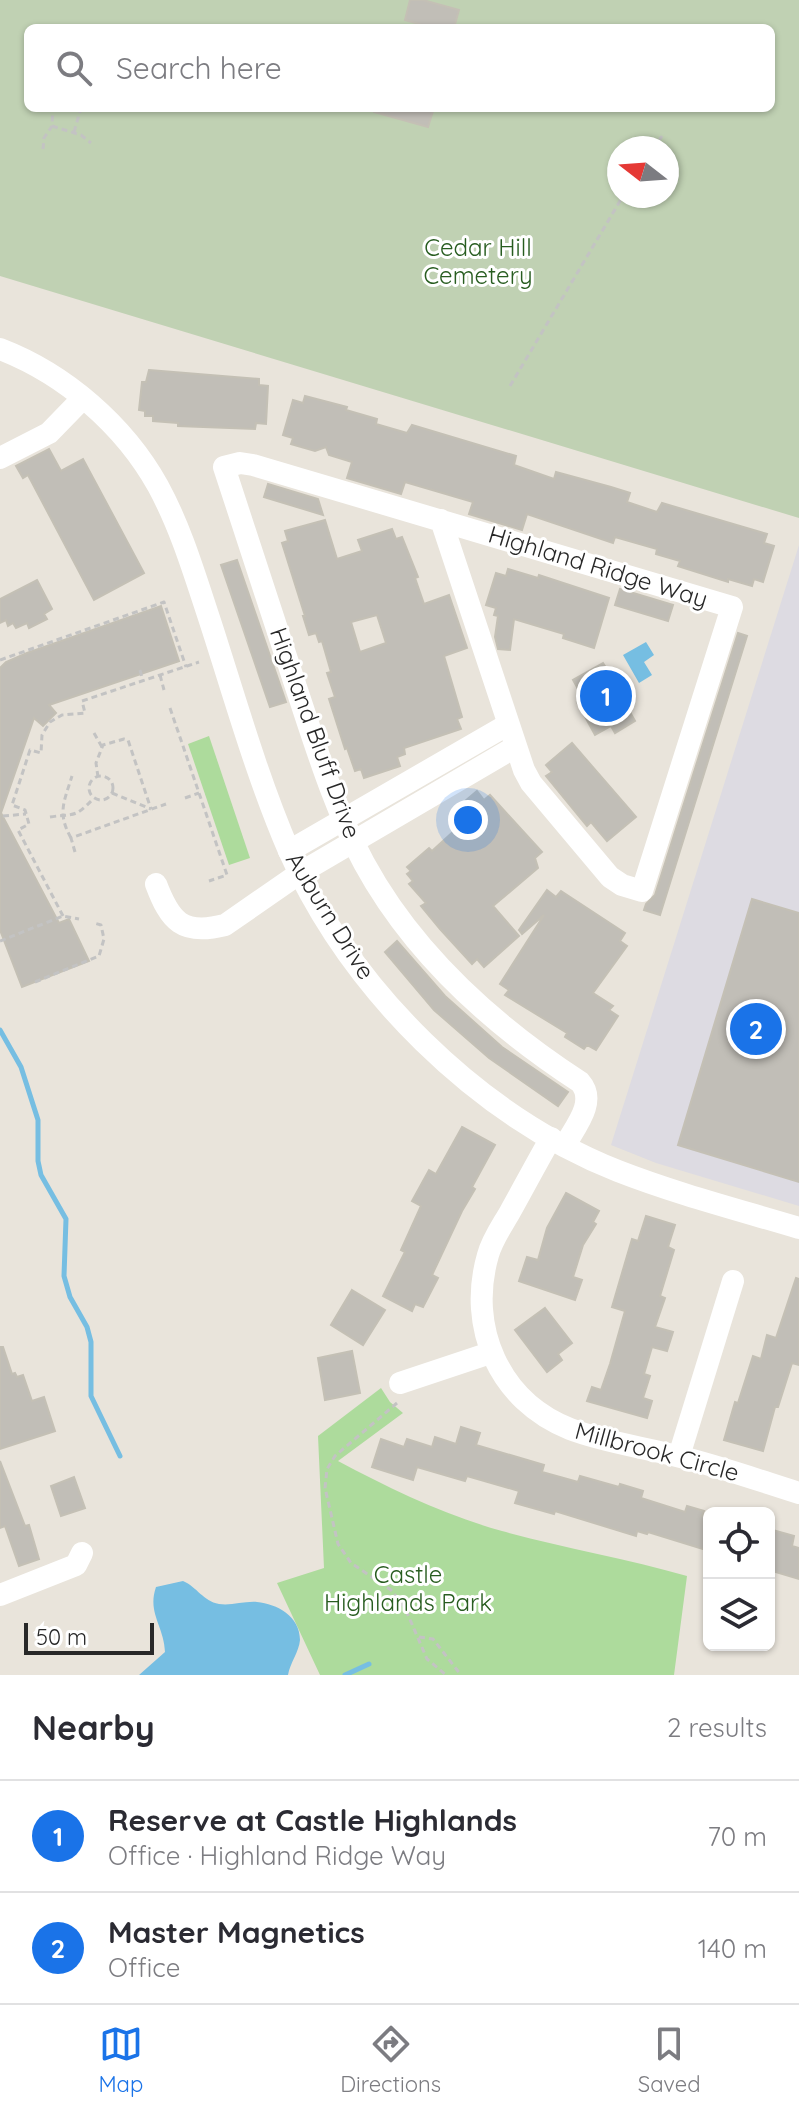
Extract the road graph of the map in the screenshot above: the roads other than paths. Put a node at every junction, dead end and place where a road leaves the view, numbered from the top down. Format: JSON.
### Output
{"nodes":[{"id":1,"x":0,"y":349,"type":"edge"},
{"id":2,"x":83,"y":398,"type":"junction"},
{"id":3,"x":0,"y":458,"type":"edge"},
{"id":4,"x":224,"y":467,"type":"joint"},
{"id":5,"x":441,"y":520,"type":"junction"},
{"id":6,"x":507,"y":725,"type":"junction"},
{"id":7,"x":515,"y":747,"type":"junction"},
{"id":8,"x":343,"y":820,"type":"junction"},
{"id":9,"x":354,"y":842,"type":"junction"},
{"id":10,"x":289,"y":851,"type":"junction"},
{"id":11,"x":300,"y":873,"type":"junction"},
{"id":12,"x":156,"y":884,"type":"dead end"},
{"id":13,"x":558,"y":1141,"type":"junction"},
{"id":14,"x":799,"y":1228,"type":"edge"},
{"id":15,"x":733,"y":1281,"type":"dead end"},
{"id":16,"x":490,"y":1353,"type":"junction"},
{"id":17,"x":400,"y":1383,"type":"road end"},
{"id":18,"x":679,"y":1456,"type":"junction"},
{"id":19,"x":799,"y":1493,"type":"edge"},
{"id":20,"x":82,"y":1553,"type":"dead end"},
{"id":21,"x":0,"y":1595,"type":"edge"}],
"edges":[{"from":1,"to":2,"type":"street","name":"Auburn Drive"},
{"from":2,"to":3,"type":"street"},
{"from":2,"to":10,"type":"street","name":"Auburn Drive"},
{"from":4,"to":5,"type":"street","name":"Highland Ridge Way"},
{"from":4,"to":8,"type":"street","name":"Highland Bluff Drive"},
{"from":5,"to":6,"type":"street"},
{"from":5,"to":7,"type":"street","name":"Highland Ridge Way"},
{"from":6,"to":7,"type":"street"},
{"from":6,"to":8,"type":"street"},
{"from":7,"to":9,"type":"street"},
{"from":8,"to":9,"type":"street","name":"Highland Bluff Drive"},
{"from":8,"to":10,"type":"street"},
{"from":9,"to":11,"type":"street"},
{"from":9,"to":13,"type":"street","name":"Highland Bluff Drive"},
{"from":10,"to":11,"type":"street","name":"Auburn Drive"},
{"from":11,"to":12,"type":"street"},
{"from":11,"to":13,"type":"street","name":"Auburn Drive"},
{"from":13,"to":14,"type":"street","name":"Auburn Drive"},
{"from":13,"to":16,"type":"street","name":"Millbrook Circle"},
{"from":15,"to":18,"type":"street"},
{"from":16,"to":17,"type":"street"},
{"from":16,"to":18,"type":"street","name":"Millbrook Circle"},
{"from":18,"to":19,"type":"street","name":"Millbrook Circle"},
{"from":20,"to":21,"type":"street"}]}
